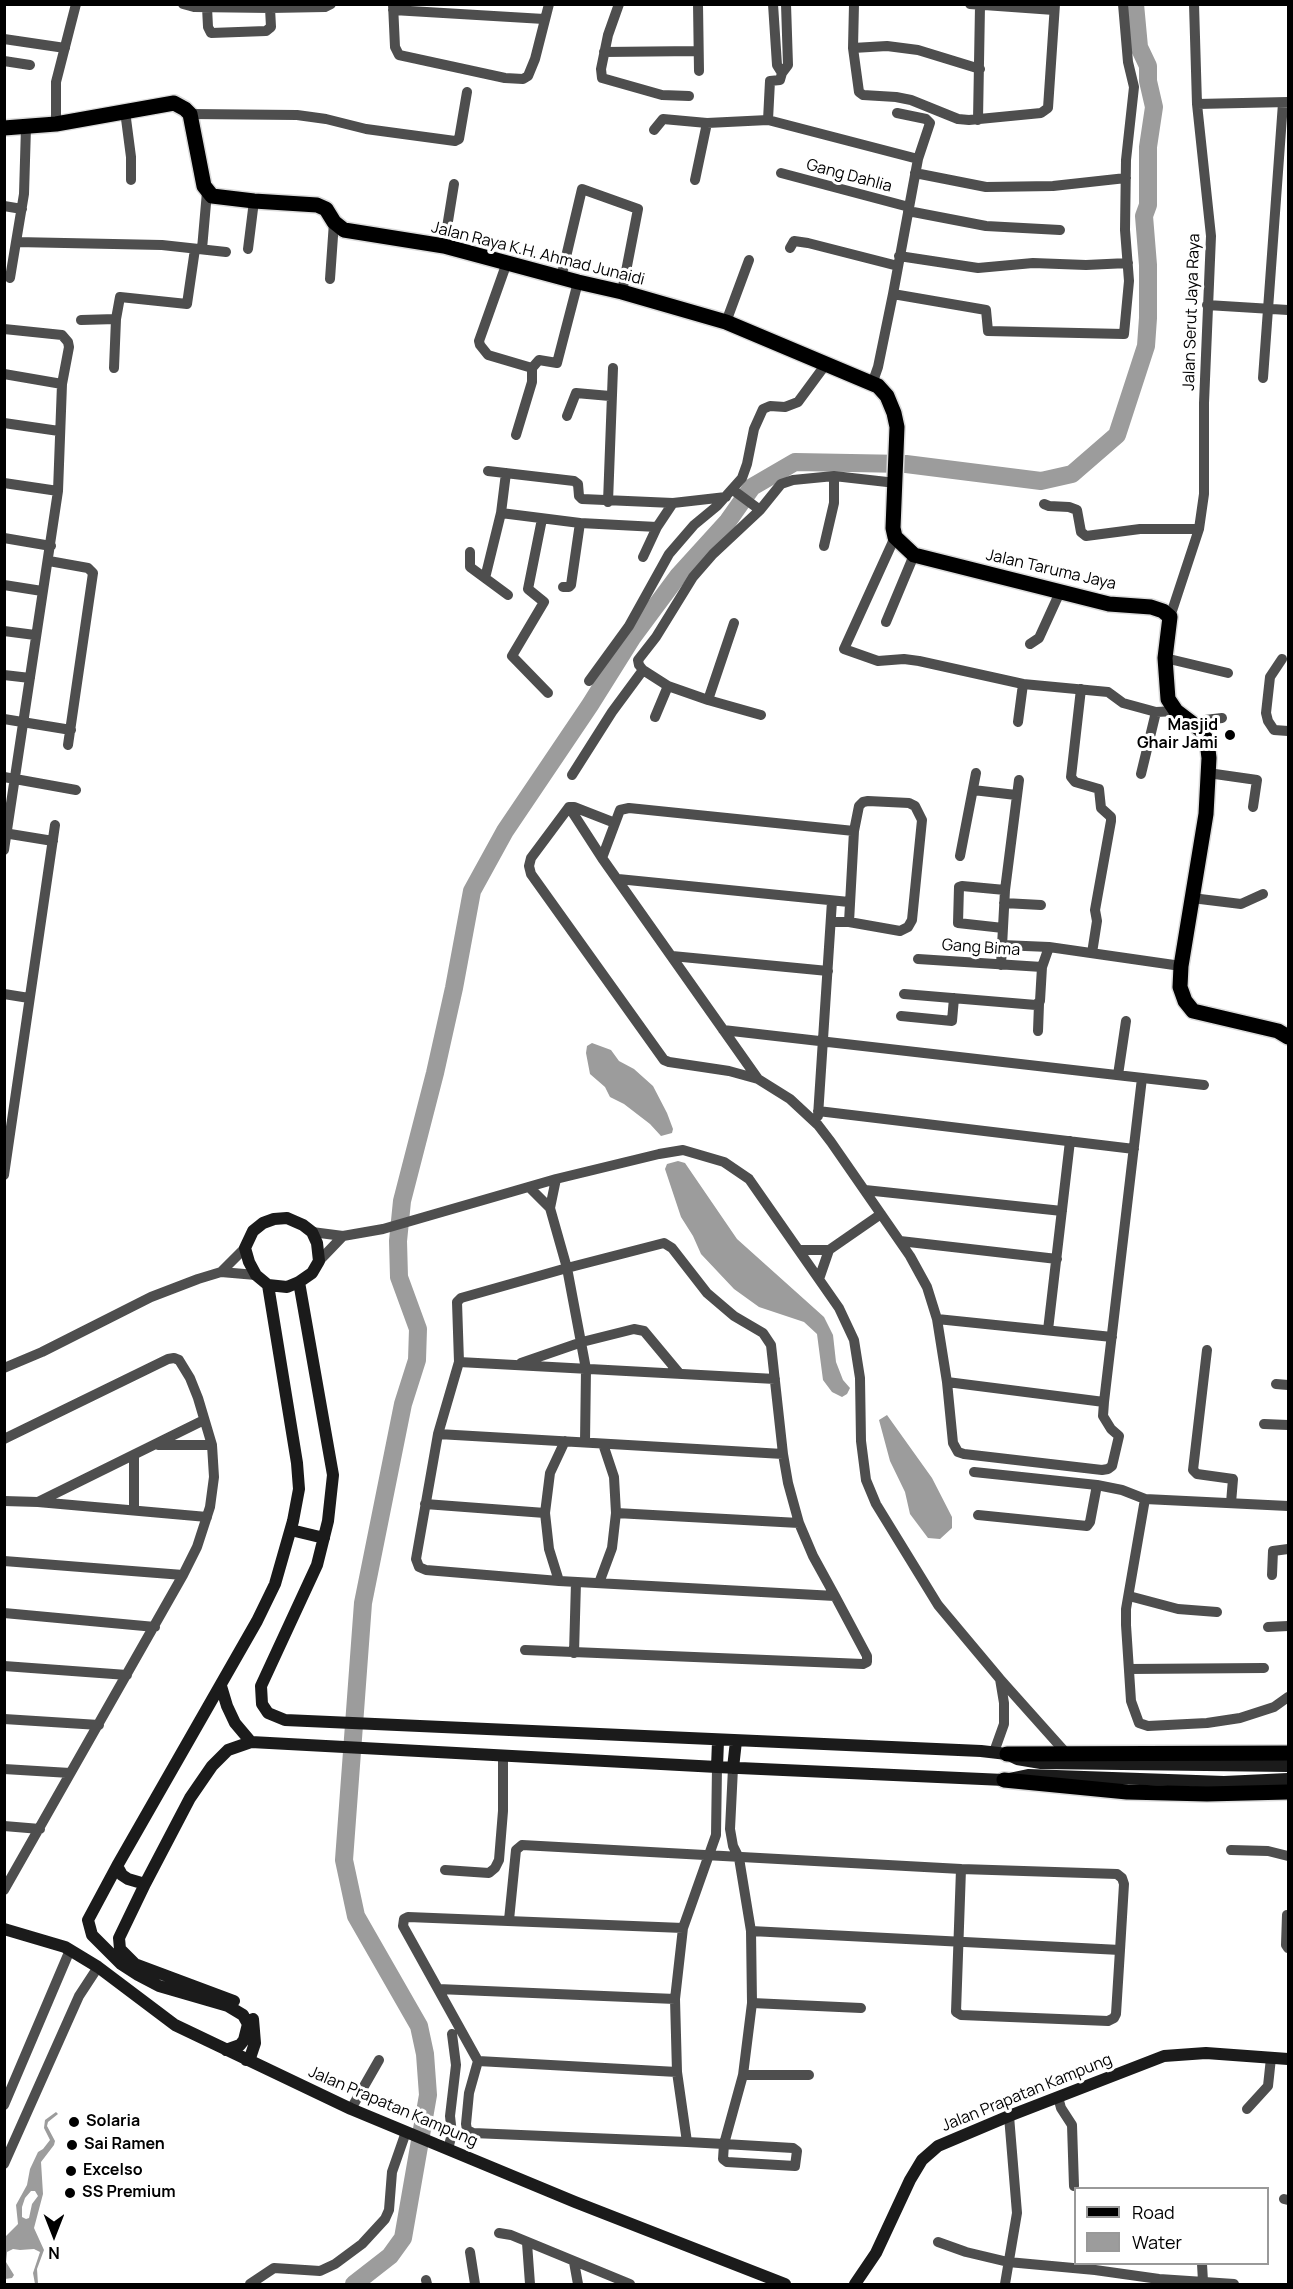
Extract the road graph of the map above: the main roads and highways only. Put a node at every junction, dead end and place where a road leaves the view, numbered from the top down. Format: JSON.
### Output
{"nodes":[{"id":1,"x":4,"y":128,"type":"edge"},
{"id":2,"x":895,"y":537,"type":"joint"},
{"id":3,"x":1288,"y":1037,"type":"edge"},
{"id":4,"x":1288,"y":1753,"type":"edge"},
{"id":5,"x":1006,"y":1755,"type":"road end"},
{"id":6,"x":1004,"y":1780,"type":"road end"},
{"id":7,"x":1288,"y":1792,"type":"edge"}],
"edges":[{"from":1,"to":2,"type":"main road","name":"Jalan Raya K.H. Ahmad Junaidi"},
{"from":2,"to":3,"type":"main road","name":"Jalan Taruma Jaya"},
{"from":4,"to":5,"type":"main road"},
{"from":6,"to":7,"type":"main road"}]}
